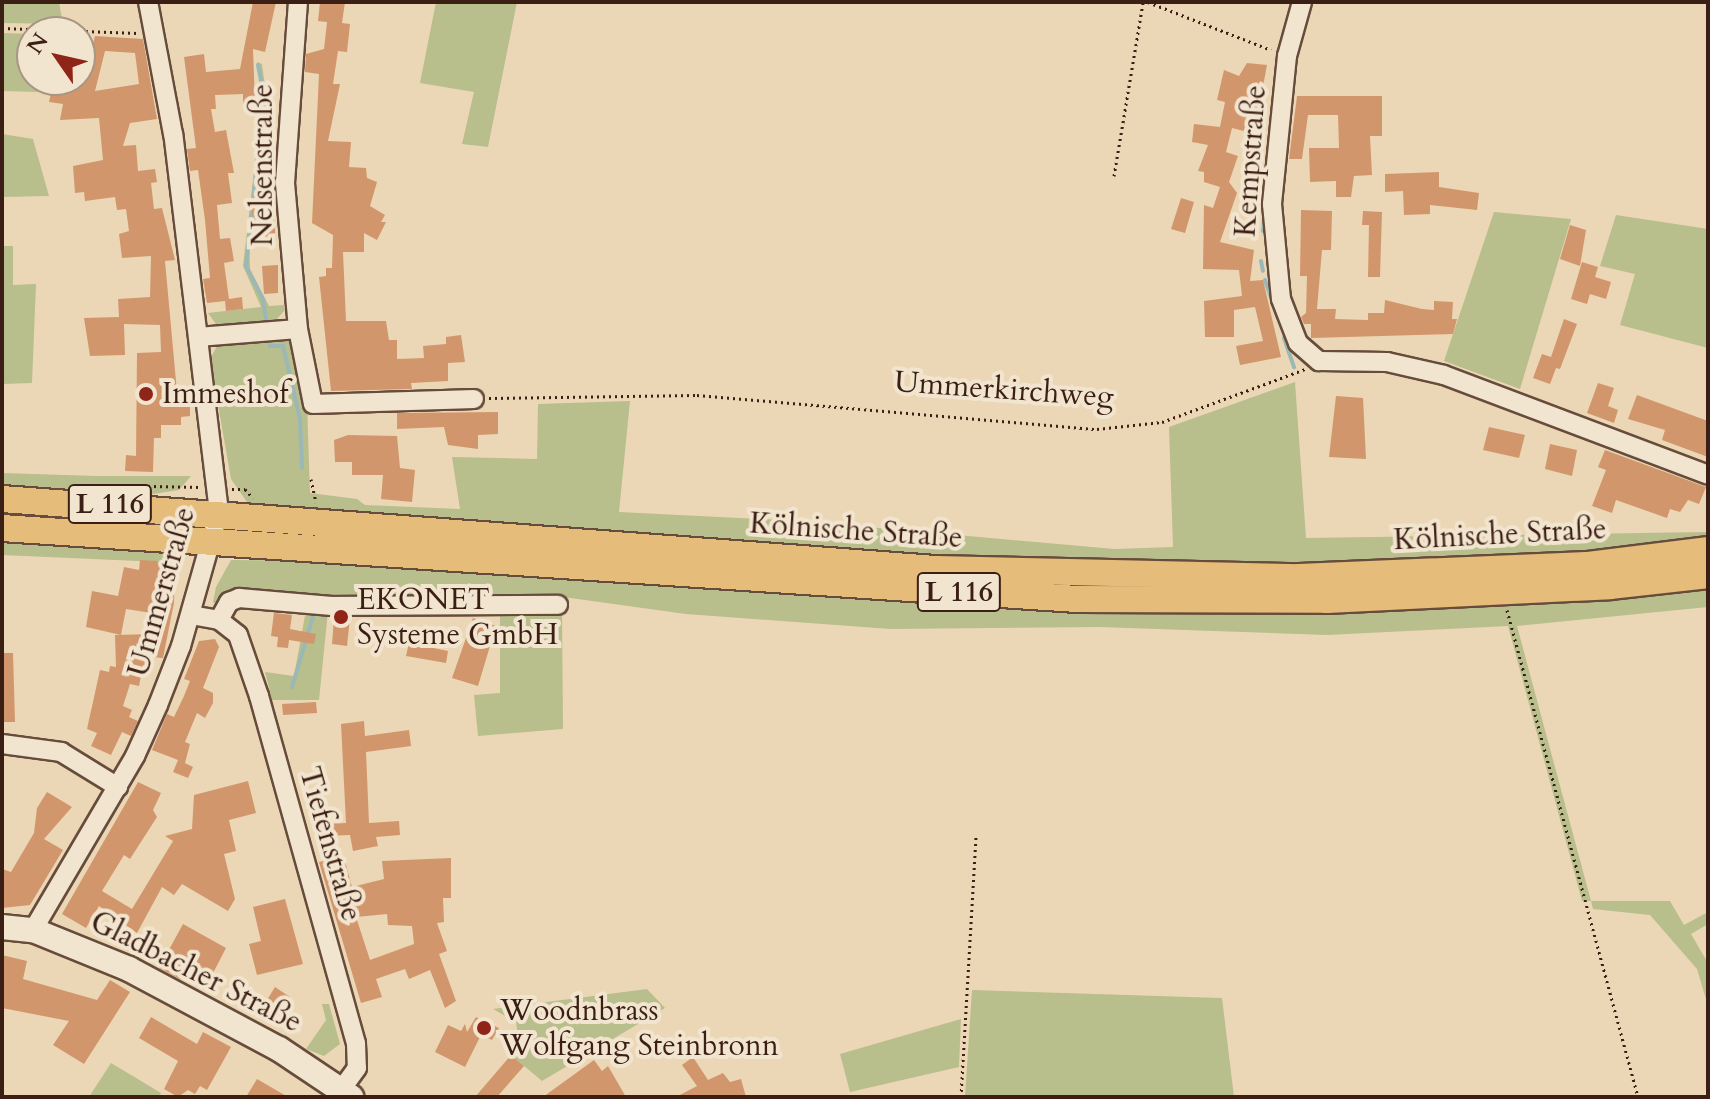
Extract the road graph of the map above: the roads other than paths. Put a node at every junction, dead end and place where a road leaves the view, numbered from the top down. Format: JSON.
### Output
{"nodes":[{"id":1,"x":148,"y":2,"type":"edge"},
{"id":2,"x":298,"y":2,"type":"edge"},
{"id":3,"x":1302,"y":2,"type":"edge"},
{"id":4,"x":298,"y":329,"type":"junction"},
{"id":5,"x":198,"y":337,"type":"junction"},
{"id":6,"x":474,"y":399,"type":"road end"},
{"id":7,"x":1708,"y":475,"type":"edge"},
{"id":8,"x":2,"y":499,"type":"edge"},
{"id":9,"x":218,"y":500,"type":"junction"},
{"id":10,"x":2,"y":528,"type":"edge"},
{"id":11,"x":209,"y":543,"type":"junction"},
{"id":12,"x":1708,"y":550,"type":"edge"},
{"id":13,"x":1708,"y":575,"type":"edge"},
{"id":14,"x":558,"y":605,"type":"dead end"},
{"id":15,"x":191,"y":615,"type":"junction"},
{"id":16,"x":219,"y":620,"type":"junction"},
{"id":17,"x":2,"y":744,"type":"edge"},
{"id":18,"x":118,"y":787,"type":"junction"},
{"id":19,"x":2,"y":927,"type":"edge"},
{"id":20,"x":33,"y":930,"type":"junction"},
{"id":21,"x":347,"y":1093,"type":"edge"}],
"edges":[{"from":1,"to":5,"type":"street","name":"Ummerstraße"},
{"from":2,"to":4,"type":"street","name":"Nelsenstraße"},
{"from":3,"to":7,"type":"street","name":"Kempstraße"},
{"from":4,"to":5,"type":"street"},
{"from":4,"to":6,"type":"street","name":"Nelsenstraße"},
{"from":5,"to":9,"type":"street","name":"Ummerstraße"},
{"from":8,"to":9,"type":"main road","name":"Kölnische Straße","number":"L 116"},
{"from":9,"to":11,"type":"street","name":"Ummerstraße"},
{"from":9,"to":12,"type":"main road","name":"Kölnische Straße","number":"L 116"},
{"from":10,"to":11,"type":"main road","name":"Kölnische Straße","number":"L 116"},
{"from":11,"to":13,"type":"main road","name":"Kölnische Straße","number":"L 116"},
{"from":11,"to":15,"type":"street","name":"Ummerstraße"},
{"from":14,"to":16,"type":"street"},
{"from":15,"to":16,"type":"street"},
{"from":15,"to":18,"type":"street","name":"Ummerstraße"},
{"from":16,"to":21,"type":"street","name":"Tiefenstraße"},
{"from":17,"to":18,"type":"street"},
{"from":18,"to":20,"type":"street","name":"Ummerstraße"},
{"from":19,"to":20,"type":"main road","name":"Gladbacher Straße"},
{"from":20,"to":21,"type":"main road","name":"Gladbacher Straße"}]}
